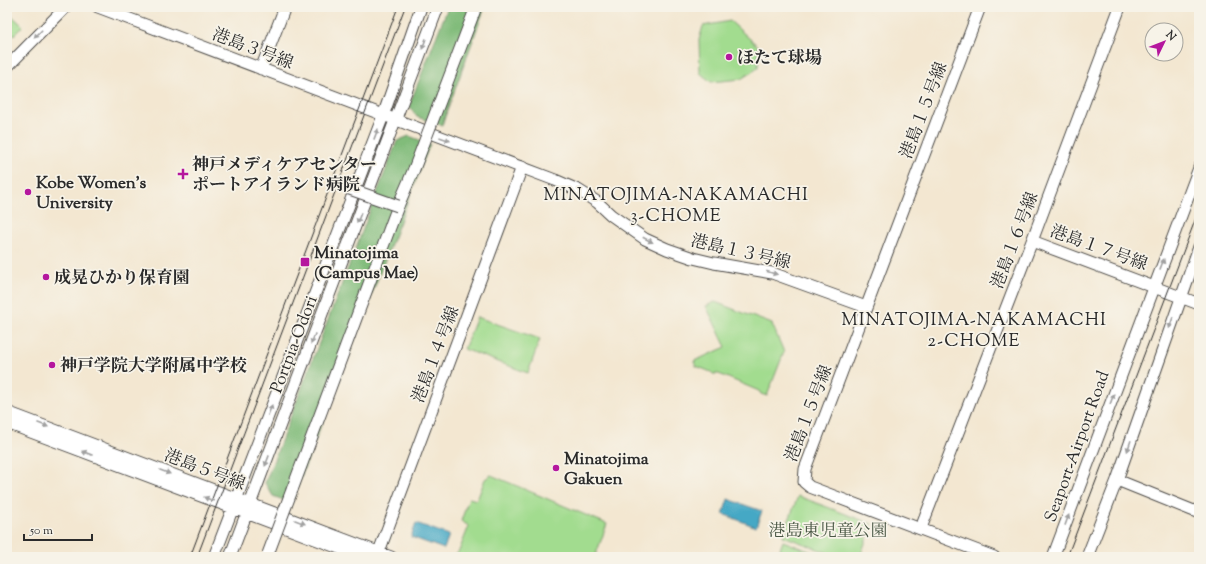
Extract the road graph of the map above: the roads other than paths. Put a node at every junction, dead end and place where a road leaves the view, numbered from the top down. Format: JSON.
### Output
{"nodes":[{"id":1,"x":66,"y":7,"type":"edge"},
{"id":2,"x":98,"y":7,"type":"edge"},
{"id":3,"x":285,"y":7,"type":"edge"},
{"id":4,"x":421,"y":7,"type":"edge"},
{"id":5,"x":438,"y":7,"type":"edge"},
{"id":6,"x":476,"y":7,"type":"edge"},
{"id":7,"x":980,"y":7,"type":"edge"},
{"id":8,"x":1120,"y":7,"type":"edge"},
{"id":9,"x":7,"y":67,"type":"edge"},
{"id":10,"x":261,"y":69,"type":"junction"},
{"id":11,"x":383,"y":116,"type":"junction"},
{"id":12,"x":396,"y":120,"type":"junction"},
{"id":13,"x":522,"y":167,"type":"junction"},
{"id":14,"x":1199,"y":168,"type":"edge"},
{"id":15,"x":347,"y":188,"type":"dead end"},
{"id":16,"x":398,"y":206,"type":"junction"},
{"id":17,"x":1032,"y":241,"type":"junction"},
{"id":18,"x":1199,"y":247,"type":"edge"},
{"id":19,"x":1154,"y":286,"type":"junction"},
{"id":20,"x":1180,"y":297,"type":"junction"},
{"id":21,"x":1199,"y":304,"type":"edge"},
{"id":22,"x":866,"y":307,"type":"junction"},
{"id":23,"x":7,"y":412,"type":"edge"},
{"id":24,"x":7,"y":423,"type":"edge"},
{"id":25,"x":1117,"y":480,"type":"junction"},
{"id":26,"x":234,"y":503,"type":"junction"},
{"id":27,"x":249,"y":509,"type":"junction"},
{"id":28,"x":1199,"y":513,"type":"edge"},
{"id":29,"x":921,"y":528,"type":"junction"},
{"id":30,"x":267,"y":555,"type":"edge"},
{"id":31,"x":378,"y":555,"type":"edge"},
{"id":32,"x":214,"y":557,"type":"edge"},
{"id":33,"x":230,"y":557,"type":"edge"},
{"id":34,"x":363,"y":557,"type":"edge"},
{"id":35,"x":391,"y":557,"type":"edge"},
{"id":36,"x":994,"y":557,"type":"edge"},
{"id":37,"x":1053,"y":557,"type":"edge"},
{"id":38,"x":1087,"y":557,"type":"edge"}],
"edges":[{"from":1,"to":9,"type":"street","one_way":true},
{"from":2,"to":10,"type":"street","name":"港島３号線"},
{"from":3,"to":10,"type":"street"},
{"from":4,"to":11,"type":"street","name":"Portpia-Odori"},
{"from":5,"to":12,"type":"street","name":"Portpia-Odori","one_way":true},
{"from":6,"to":16,"type":"street","bridge":true},
{"from":7,"to":22,"type":"street","name":"港島１５号線"},
{"from":8,"to":17,"type":"street","name":"港島１６号線"},
{"from":10,"to":11,"type":"street","name":"港島３号線"},
{"from":11,"to":12,"type":"street","name":"港島３号線"},
{"from":26,"to":11,"type":"street","name":"Portpia-Odori","one_way":true},
{"from":12,"to":13,"type":"street","name":"港島１３号線","one_way":true},
{"from":12,"to":27,"type":"street","name":"Portpia-Odori","one_way":true},
{"from":13,"to":22,"type":"street","name":"港島１３号線","one_way":true},
{"from":13,"to":31,"type":"street","name":"港島１４号線"},
{"from":19,"to":14,"type":"street","name":"Seaport-Airport Road","one_way":true},
{"from":15,"to":16,"type":"street","bridge":true},
{"from":16,"to":30,"type":"street","bridge":true},
{"from":17,"to":19,"type":"street","name":"港島１７号線"},
{"from":17,"to":29,"type":"street","name":"港島１６号線"},
{"from":18,"to":20,"type":"street"},
{"from":19,"to":20,"type":"street","name":"港島１７号線"},
{"from":37,"to":19,"type":"street","name":"Seaport-Airport Road","one_way":true},
{"from":20,"to":21,"type":"street","name":"港島１７号線"},
{"from":20,"to":25,"type":"street","one_way":true},
{"from":22,"to":29,"type":"street","name":"港島１５号線"},
{"from":23,"to":26,"type":"street","name":"港島５号線","one_way":true},
{"from":26,"to":24,"type":"street","name":"港島５号線","one_way":true},
{"from":25,"to":28,"type":"street"},
{"from":25,"to":38,"type":"street"},
{"from":26,"to":27,"type":"street","name":"港島５号線"},
{"from":26,"to":32,"type":"street","name":"Portpia-Odori"},
{"from":27,"to":31,"type":"street","name":"港島５号線","one_way":true},
{"from":27,"to":33,"type":"street","name":"Portpia-Odori"},
{"from":27,"to":34,"type":"street","name":"港島５号線"},
{"from":29,"to":36,"type":"street","name":"港島１５号線"},
{"from":31,"to":35,"type":"street","name":"港島５号線"}]}
